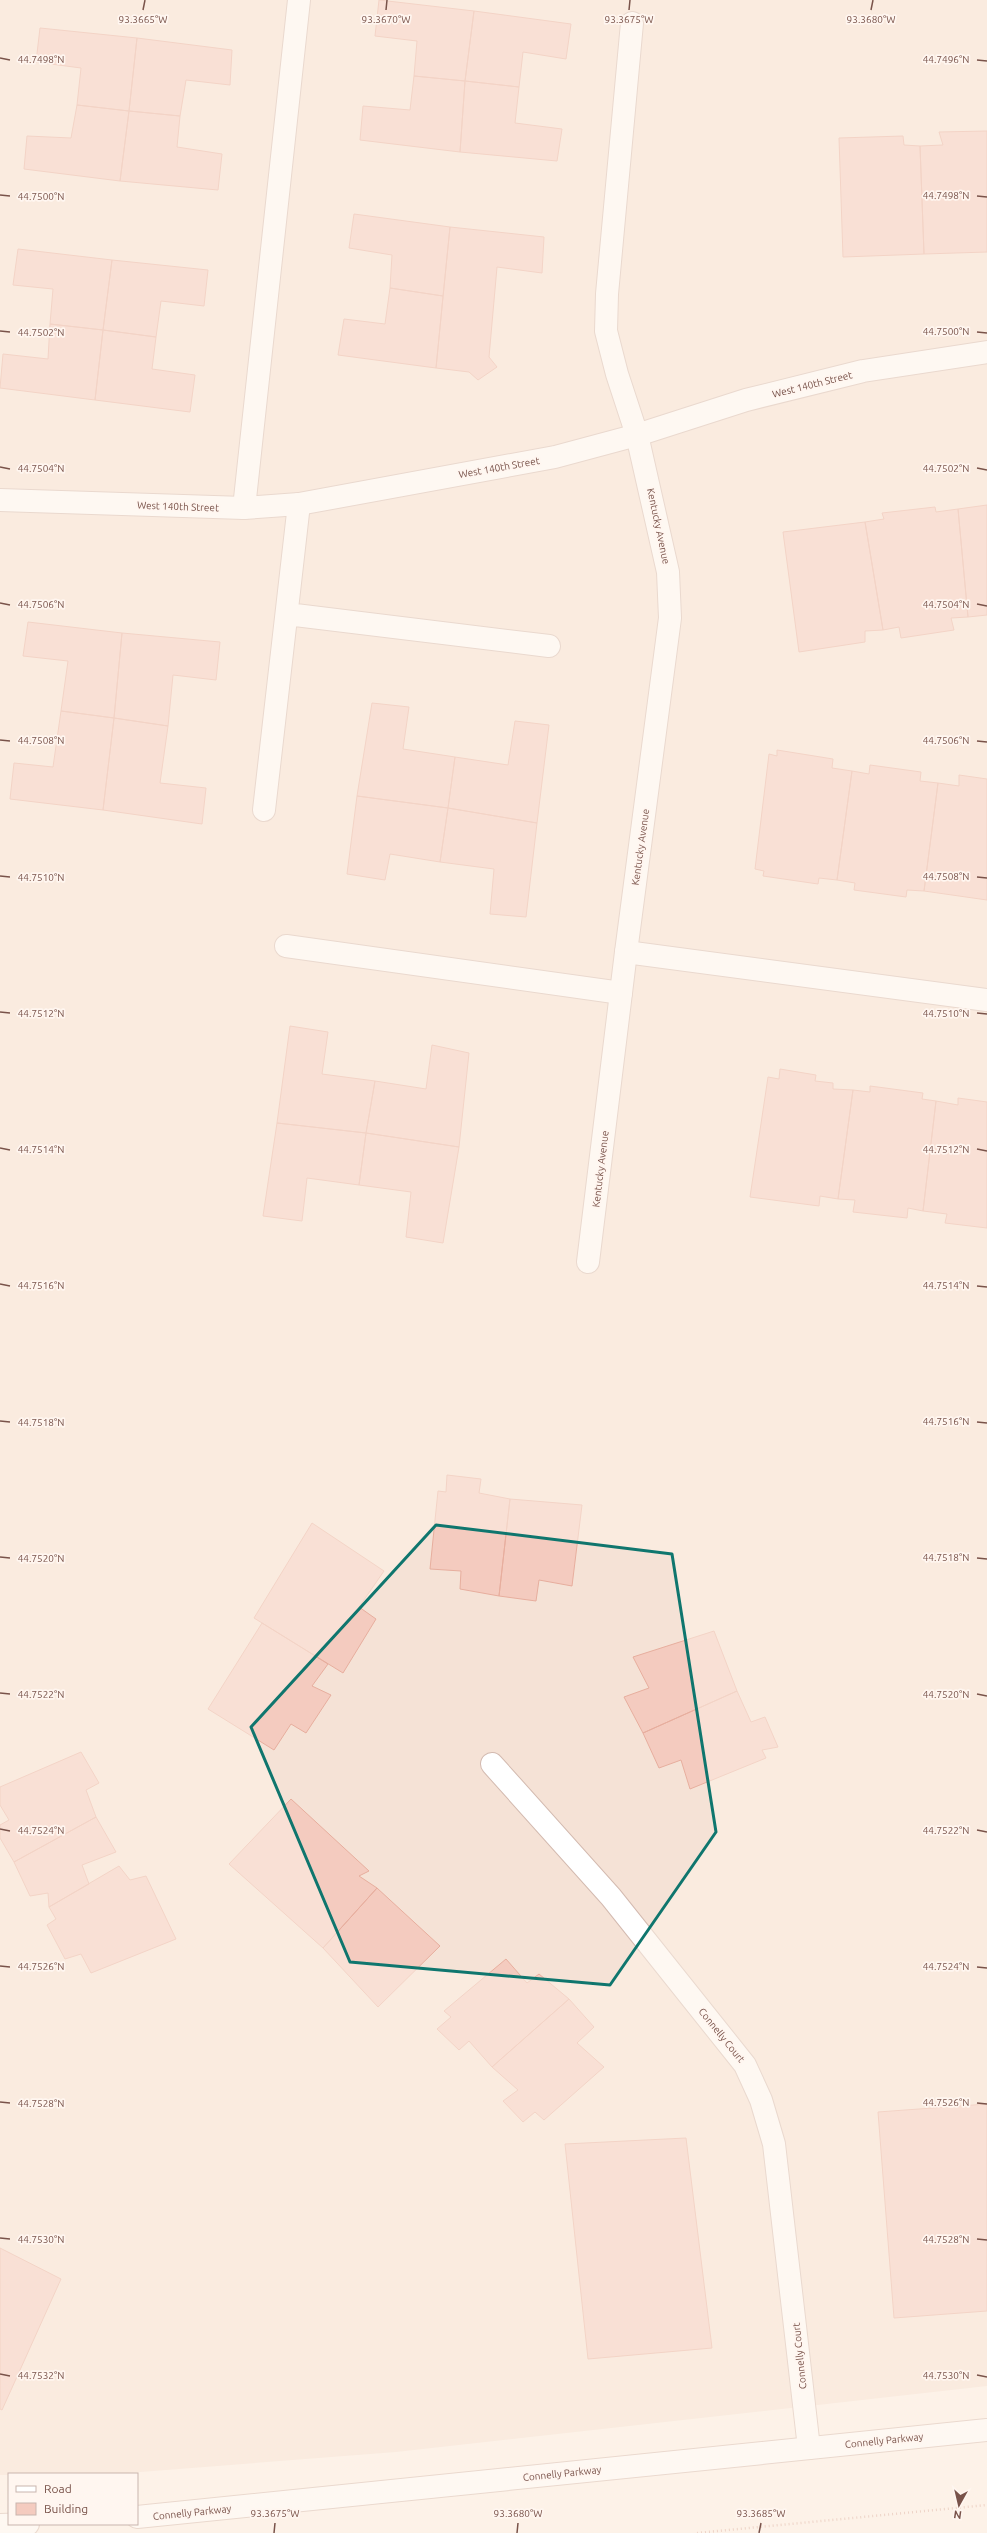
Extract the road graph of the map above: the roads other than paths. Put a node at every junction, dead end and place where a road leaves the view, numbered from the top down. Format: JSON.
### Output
{"nodes":[{"id":1,"x":299,"y":0,"type":"edge"},
{"id":2,"x":632,"y":23,"type":"dead end"},
{"id":3,"x":987,"y":352,"type":"edge"},
{"id":4,"x":637,"y":435,"type":"junction"},
{"id":5,"x":0,"y":500,"type":"edge"},
{"id":6,"x":298,"y":504,"type":"junction"},
{"id":7,"x":244,"y":508,"type":"junction"},
{"id":8,"x":287,"y":614,"type":"junction"},
{"id":9,"x":549,"y":646,"type":"dead end"},
{"id":10,"x":264,"y":810,"type":"dead end"},
{"id":11,"x":286,"y":946,"type":"dead end"},
{"id":12,"x":626,"y":952,"type":"junction"},
{"id":13,"x":621,"y":993,"type":"junction"},
{"id":14,"x":987,"y":1000,"type":"edge"},
{"id":15,"x":588,"y":1262,"type":"dead end"},
{"id":16,"x":492,"y":1764,"type":"dead end"},
{"id":17,"x":987,"y":2430,"type":"edge"},
{"id":18,"x":809,"y":2448,"type":"junction"},
{"id":19,"x":138,"y":2517,"type":"edge"}],
"edges":[{"from":1,"to":7,"type":"street"},
{"from":2,"to":4,"type":"street","name":"Kentucky Avenue"},
{"from":3,"to":4,"type":"street","name":"West 140th Street"},
{"from":4,"to":6,"type":"street","name":"West 140th Street"},
{"from":4,"to":12,"type":"street","name":"Kentucky Avenue"},
{"from":5,"to":7,"type":"street","name":"West 140th Street"},
{"from":6,"to":7,"type":"street","name":"West 140th Street"},
{"from":6,"to":8,"type":"street"},
{"from":8,"to":9,"type":"street"},
{"from":8,"to":10,"type":"street"},
{"from":11,"to":13,"type":"street"},
{"from":12,"to":13,"type":"street","name":"Kentucky Avenue"},
{"from":12,"to":14,"type":"street"},
{"from":13,"to":15,"type":"street","name":"Kentucky Avenue"},
{"from":16,"to":18,"type":"street","name":"Connelly Court"},
{"from":17,"to":18,"type":"street","name":"Connelly Parkway"},
{"from":18,"to":19,"type":"street","name":"Connelly Parkway"}]}
